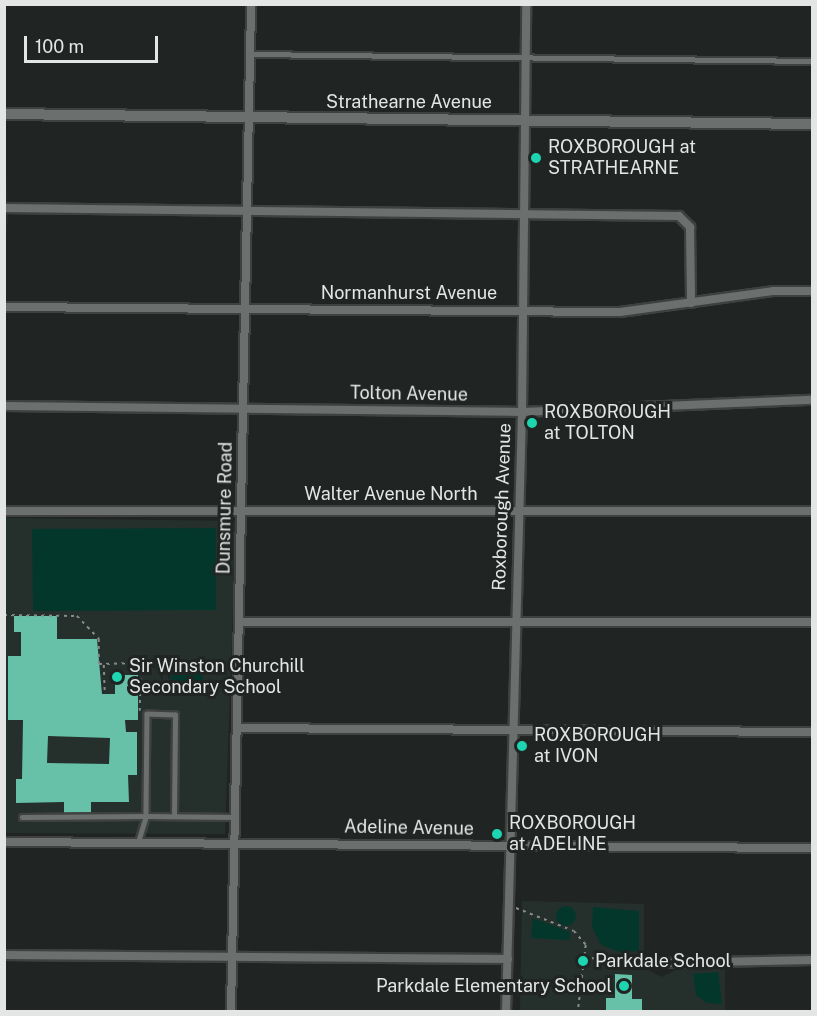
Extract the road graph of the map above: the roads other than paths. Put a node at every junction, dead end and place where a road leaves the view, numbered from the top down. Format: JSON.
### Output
{"nodes":[{"id":1,"x":251,"y":4,"type":"edge"},
{"id":2,"x":526,"y":4,"type":"edge"},
{"id":3,"x":250,"y":54,"type":"junction"},
{"id":4,"x":525,"y":56,"type":"junction"},
{"id":5,"x":813,"y":61,"type":"edge"},
{"id":6,"x":4,"y":114,"type":"edge"},
{"id":7,"x":249,"y":117,"type":"junction"},
{"id":8,"x":527,"y":119,"type":"junction"},
{"id":9,"x":813,"y":124,"type":"edge"},
{"id":10,"x":4,"y":208,"type":"edge"},
{"id":11,"x":248,"y":211,"type":"junction"},
{"id":12,"x":524,"y":214,"type":"junction"},
{"id":13,"x":813,"y":291,"type":"edge"},
{"id":14,"x":691,"y":303,"type":"junction"},
{"id":15,"x":4,"y":307,"type":"edge"},
{"id":16,"x":246,"y":309,"type":"junction"},
{"id":17,"x":522,"y":311,"type":"junction"},
{"id":18,"x":813,"y":400,"type":"edge"},
{"id":19,"x":4,"y":406,"type":"edge"},
{"id":20,"x":244,"y":408,"type":"junction"},
{"id":21,"x":522,"y":412,"type":"junction"},
{"id":22,"x":242,"y":510,"type":"junction"},
{"id":23,"x":4,"y":511,"type":"edge"},
{"id":24,"x":516,"y":511,"type":"junction"},
{"id":25,"x":813,"y":511,"type":"edge"},
{"id":26,"x":514,"y":620,"type":"junction"},
{"id":27,"x":239,"y":622,"type":"junction"},
{"id":28,"x":813,"y":622,"type":"edge"},
{"id":29,"x":237,"y":728,"type":"junction"},
{"id":30,"x":512,"y":730,"type":"junction"},
{"id":31,"x":813,"y":732,"type":"edge"},
{"id":32,"x":146,"y":816,"type":"junction"},
{"id":33,"x":174,"y":816,"type":"junction"},
{"id":34,"x":22,"y":817,"type":"dead end"},
{"id":35,"x":236,"y":817,"type":"junction"},
{"id":36,"x":4,"y":842,"type":"edge"},
{"id":37,"x":138,"y":842,"type":"junction"},
{"id":38,"x":236,"y":843,"type":"junction"},
{"id":39,"x":509,"y":846,"type":"junction"},
{"id":40,"x":813,"y":848,"type":"edge"},
{"id":41,"x":4,"y":955,"type":"edge"},
{"id":42,"x":232,"y":957,"type":"junction"},
{"id":43,"x":508,"y":959,"type":"junction"},
{"id":44,"x":813,"y":960,"type":"edge"},
{"id":45,"x":663,"y":963,"type":"road end"},
{"id":46,"x":231,"y":1011,"type":"edge"},
{"id":47,"x":506,"y":1011,"type":"edge"}],
"edges":[{"from":1,"to":3,"type":"street","name":"Dunsmure Road"},
{"from":2,"to":4,"type":"street","name":"Roxborough Avenue"},
{"from":3,"to":4,"type":"lane"},
{"from":3,"to":7,"type":"street","name":"Dunsmure Road"},
{"from":4,"to":5,"type":"lane"},
{"from":4,"to":8,"type":"street","name":"Roxborough Avenue"},
{"from":6,"to":7,"type":"street","name":"Strathearne Avenue"},
{"from":7,"to":8,"type":"street","name":"Strathearne Avenue"},
{"from":7,"to":11,"type":"street","name":"Dunsmure Road"},
{"from":8,"to":9,"type":"street","name":"Strathearne Avenue"},
{"from":8,"to":12,"type":"street","name":"Roxborough Avenue"},
{"from":10,"to":11,"type":"street"},
{"from":11,"to":12,"type":"street"},
{"from":11,"to":16,"type":"street","name":"Dunsmure Road"},
{"from":12,"to":14,"type":"street"},
{"from":12,"to":17,"type":"street","name":"Roxborough Avenue"},
{"from":13,"to":14,"type":"street","name":"Normanhurst Avenue"},
{"from":14,"to":17,"type":"street","name":"Normanhurst Avenue"},
{"from":15,"to":16,"type":"street","name":"Normanhurst Avenue"},
{"from":16,"to":17,"type":"street","name":"Normanhurst Avenue"},
{"from":16,"to":20,"type":"street","name":"Dunsmure Road"},
{"from":17,"to":21,"type":"street","name":"Roxborough Avenue"},
{"from":18,"to":21,"type":"street","name":"Tolton Avenue"},
{"from":19,"to":20,"type":"street","name":"Tolton Avenue"},
{"from":20,"to":21,"type":"street","name":"Tolton Avenue"},
{"from":20,"to":22,"type":"street","name":"Dunsmure Road"},
{"from":21,"to":24,"type":"street","name":"Roxborough Avenue"},
{"from":22,"to":23,"type":"street","name":"Walter Avenue North"},
{"from":22,"to":24,"type":"street","name":"Walter Avenue North"},
{"from":22,"to":27,"type":"street","name":"Dunsmure Road"},
{"from":24,"to":25,"type":"street","name":"Walter Avenue North"},
{"from":24,"to":26,"type":"street","name":"Roxborough Avenue"},
{"from":26,"to":27,"type":"street"},
{"from":26,"to":28,"type":"street"},
{"from":26,"to":30,"type":"street","name":"Roxborough Avenue"},
{"from":27,"to":29,"type":"street","name":"Dunsmure Road"},
{"from":29,"to":30,"type":"street"},
{"from":29,"to":35,"type":"street","name":"Dunsmure Road"},
{"from":30,"to":31,"type":"street"},
{"from":30,"to":39,"type":"street","name":"Roxborough Avenue"},
{"from":32,"to":33,"type":"lane"},
{"from":32,"to":33,"type":"lane"},
{"from":32,"to":34,"type":"lane"},
{"from":32,"to":37,"type":"lane"},
{"from":33,"to":35,"type":"lane"},
{"from":35,"to":38,"type":"street","name":"Dunsmure Road"},
{"from":36,"to":37,"type":"street","name":"Adeline Avenue"},
{"from":37,"to":38,"type":"street","name":"Adeline Avenue"},
{"from":38,"to":39,"type":"street","name":"Adeline Avenue"},
{"from":38,"to":42,"type":"street","name":"Dunsmure Road"},
{"from":39,"to":40,"type":"street","name":"Adeline Avenue"},
{"from":39,"to":43,"type":"street","name":"Roxborough Avenue"},
{"from":41,"to":42,"type":"street"},
{"from":42,"to":43,"type":"street"},
{"from":42,"to":46,"type":"street","name":"Dunsmure Road"},
{"from":43,"to":47,"type":"street","name":"Roxborough Avenue"},
{"from":44,"to":45,"type":"street"}]}
